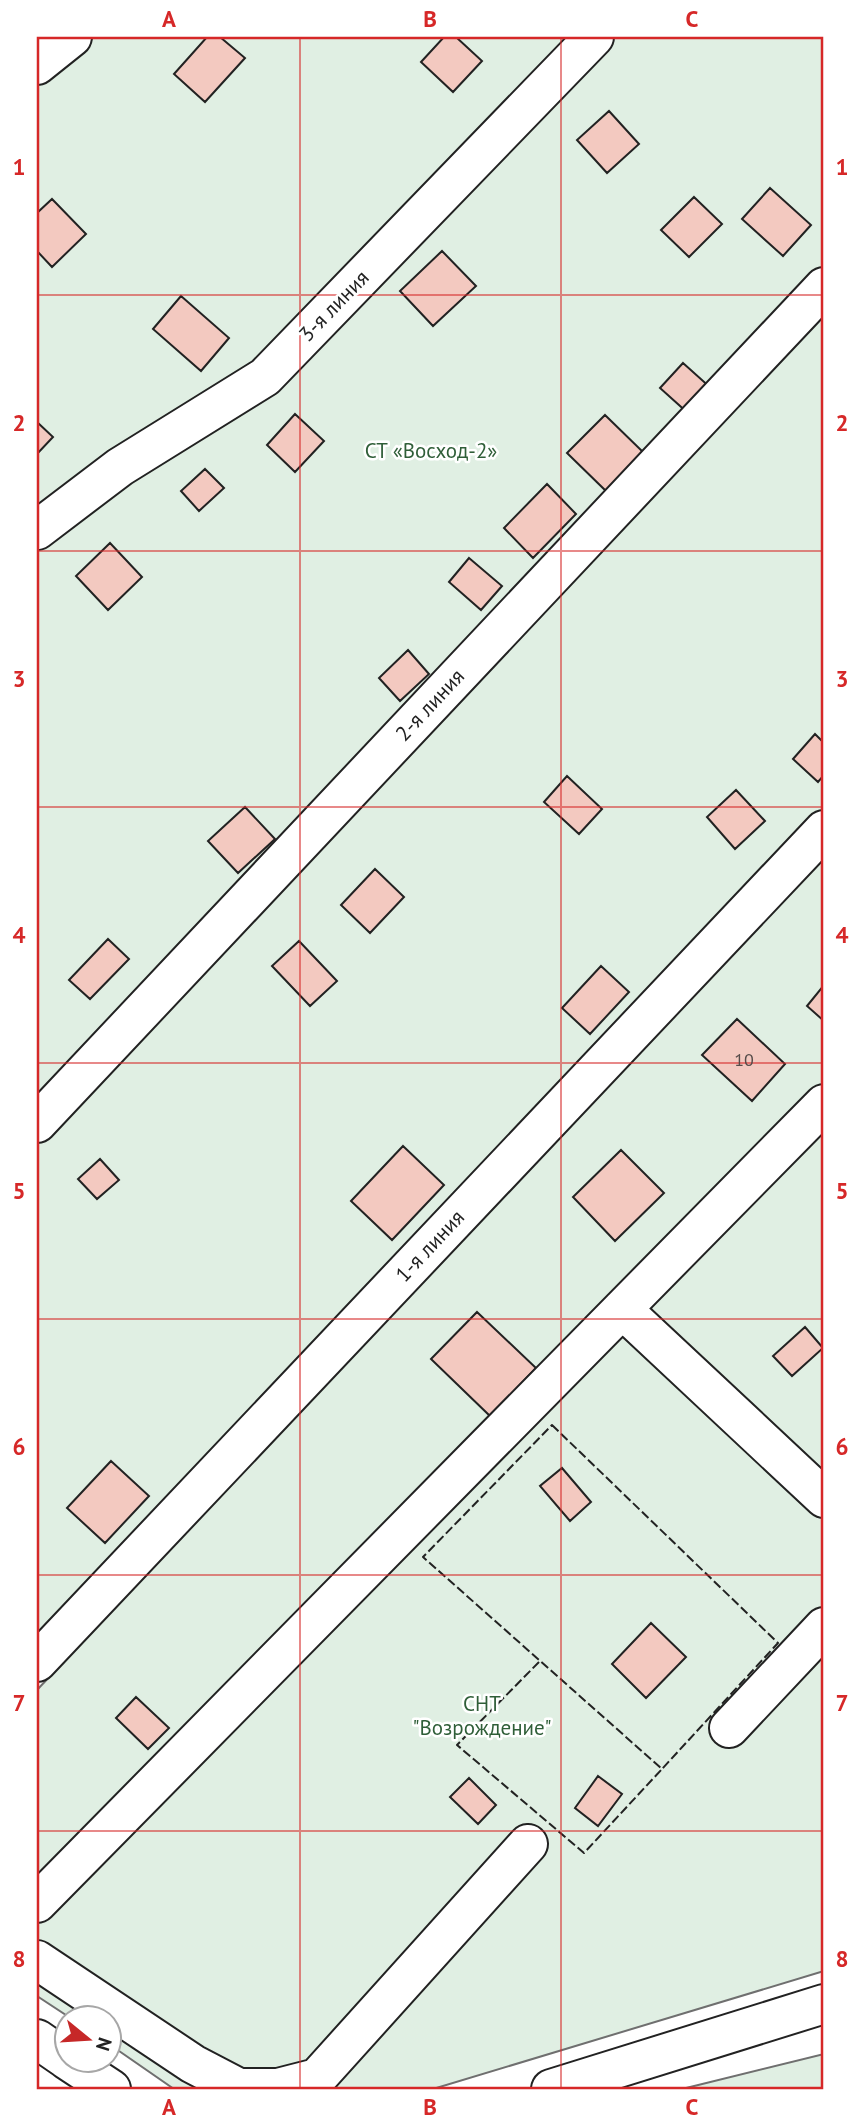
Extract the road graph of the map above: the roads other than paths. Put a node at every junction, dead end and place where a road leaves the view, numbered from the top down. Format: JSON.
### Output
{"nodes":[{"id":1,"x":72,"y":37,"type":"edge"},
{"id":2,"x":594,"y":37,"type":"edge"},
{"id":3,"x":37,"y":65,"type":"edge"},
{"id":4,"x":824,"y":287,"type":"edge"},
{"id":5,"x":37,"y":530,"type":"edge"},
{"id":6,"x":824,"y":830,"type":"edge"},
{"id":7,"x":824,"y":1104,"type":"edge"},
{"id":8,"x":37,"y":1123,"type":"edge"},
{"id":9,"x":622,"y":1309,"type":"junction"},
{"id":10,"x":824,"y":1498,"type":"edge"},
{"id":11,"x":824,"y":1627,"type":"edge"},
{"id":12,"x":37,"y":1662,"type":"edge"},
{"id":13,"x":729,"y":1728,"type":"dead end"},
{"id":14,"x":528,"y":1844,"type":"dead end"},
{"id":15,"x":37,"y":1903,"type":"edge"},
{"id":16,"x":37,"y":1960,"type":"edge"},
{"id":17,"x":824,"y":2004,"type":"edge"},
{"id":18,"x":37,"y":2039,"type":"edge"},
{"id":19,"x":52,"y":2049,"type":"edge"},
{"id":20,"x":89,"y":2074,"type":"edge"},
{"id":21,"x":111,"y":2089,"type":"edge"},
{"id":22,"x":551,"y":2089,"type":"edge"}],
"edges":[{"from":1,"to":3,"type":"street"},
{"from":2,"to":5,"type":"street","name":"3-я линия"},
{"from":4,"to":8,"type":"street","name":"2-я линия"},
{"from":6,"to":12,"type":"street","name":"1-я линия"},
{"from":7,"to":9,"type":"street"},
{"from":9,"to":10,"type":"street"},
{"from":9,"to":15,"type":"street"},
{"from":11,"to":13,"type":"street"},
{"from":14,"to":16,"type":"street"},
{"from":17,"to":22,"type":"street"},
{"from":18,"to":19,"type":"street"},
{"from":20,"to":21,"type":"street"}]}
